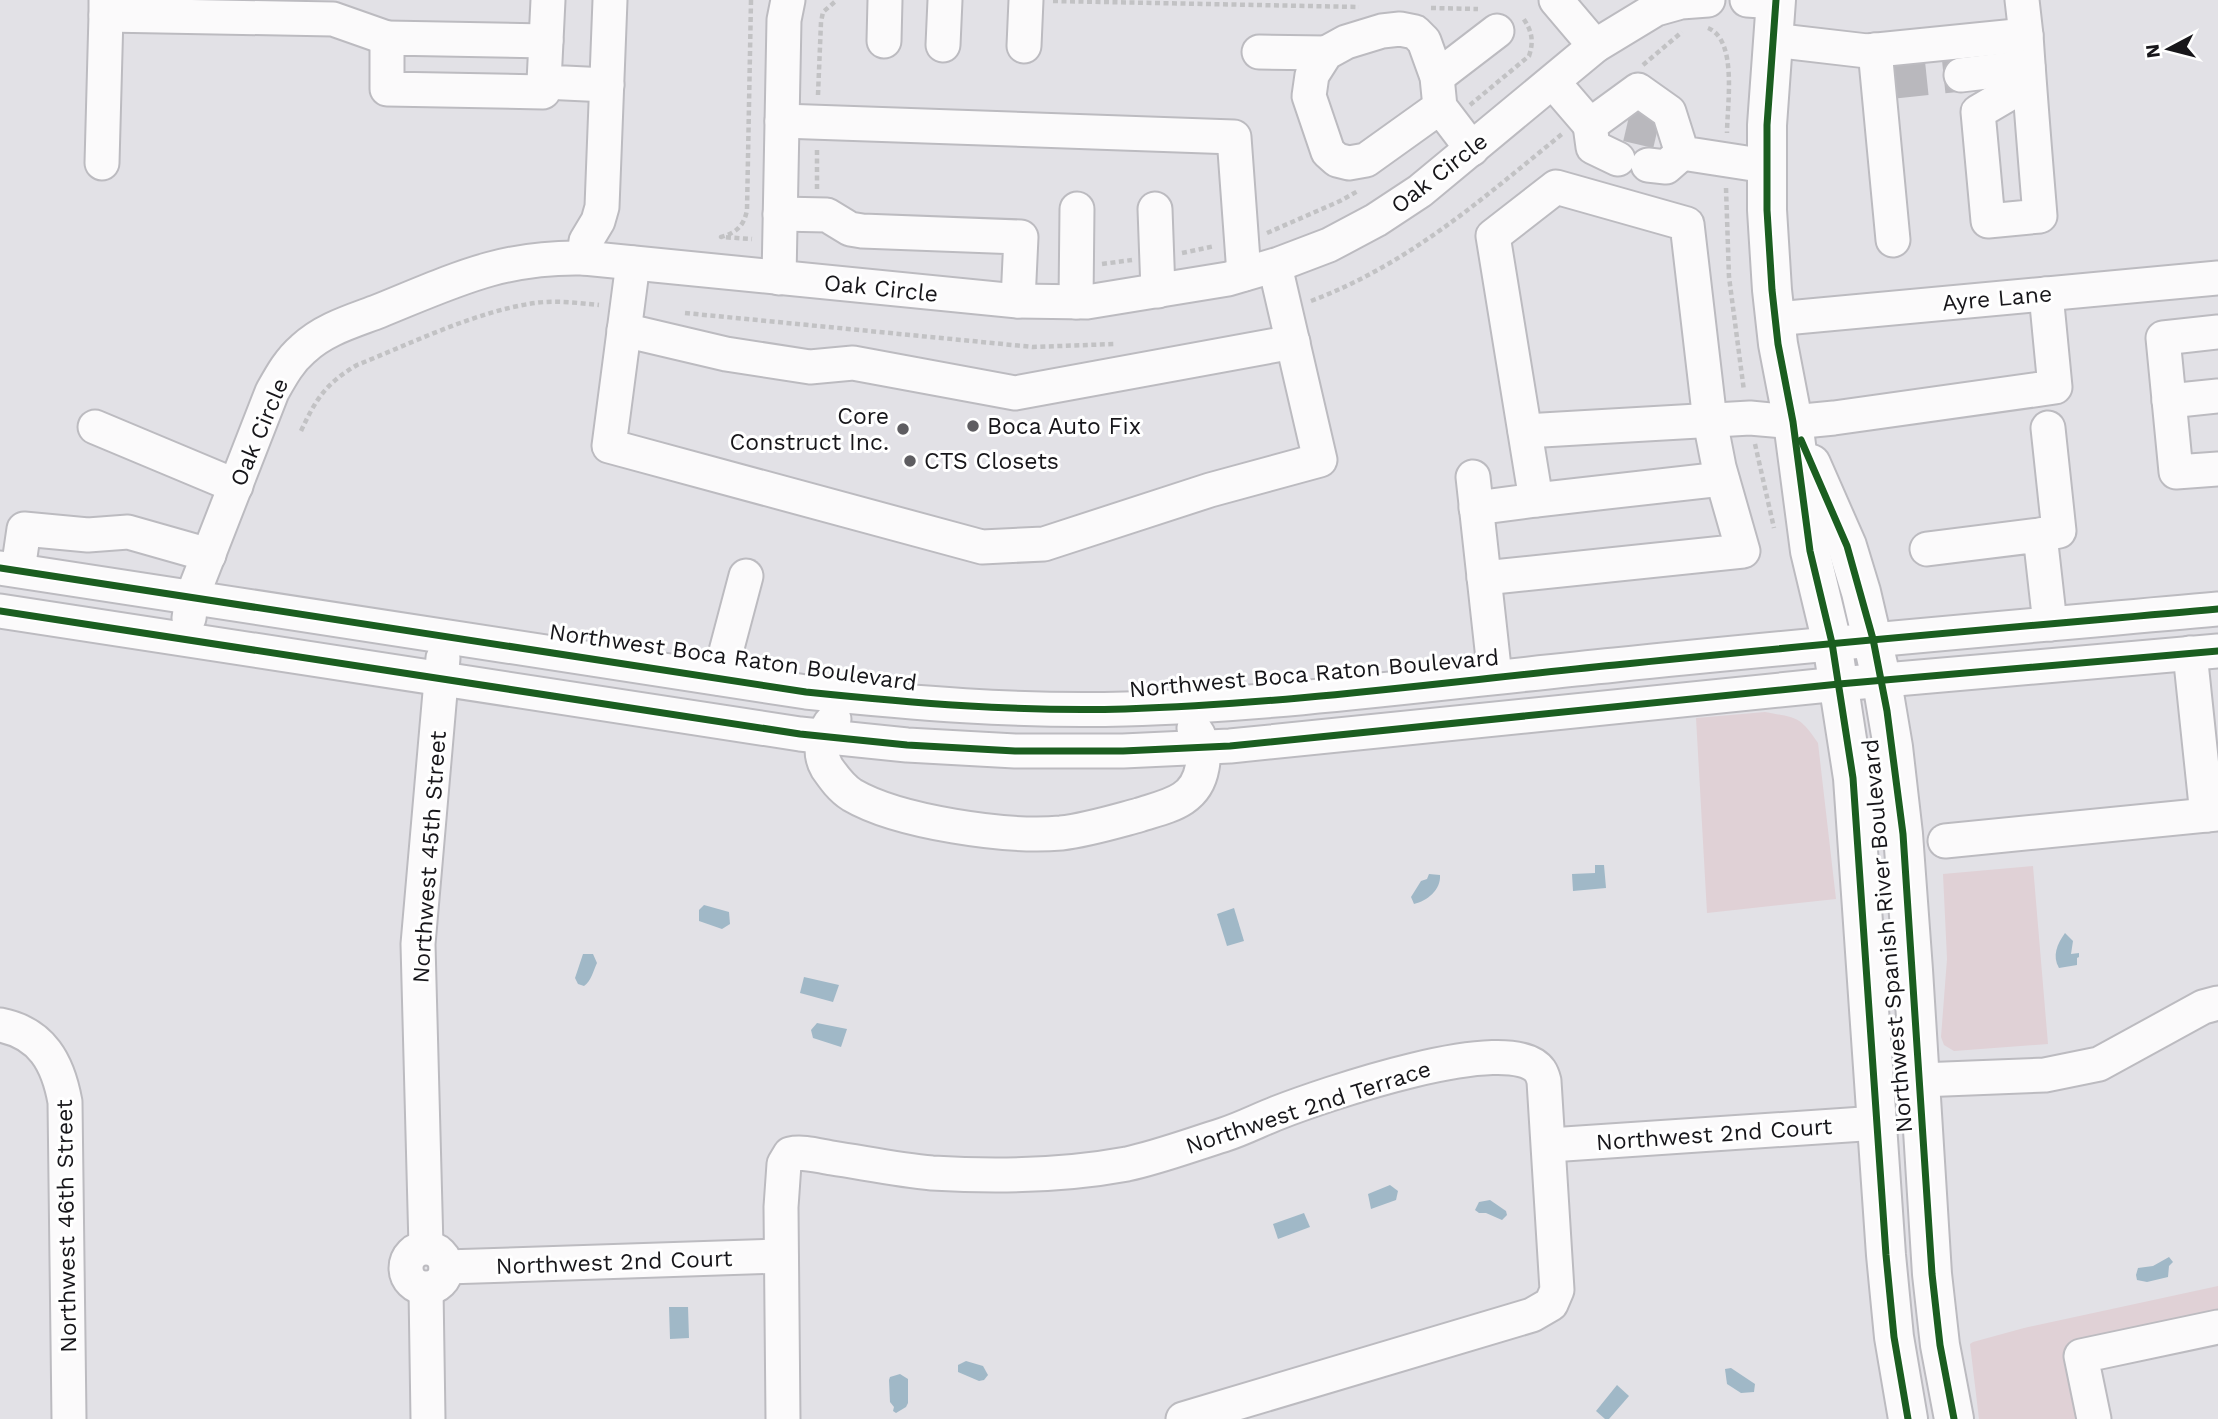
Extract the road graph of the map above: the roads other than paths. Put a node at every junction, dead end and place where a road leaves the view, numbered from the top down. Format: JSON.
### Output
{"nodes":[{"id":1,"x":548,"y":0,"type":"edge"},
{"id":2,"x":610,"y":0,"type":"edge"},
{"id":3,"x":788,"y":0,"type":"edge"},
{"id":4,"x":885,"y":0,"type":"edge"},
{"id":5,"x":944,"y":0,"type":"edge"},
{"id":6,"x":1026,"y":0,"type":"edge"},
{"id":7,"x":1556,"y":0,"type":"edge"},
{"id":8,"x":1708,"y":0,"type":"edge"},
{"id":9,"x":2022,"y":0,"type":"edge"},
{"id":10,"x":1767,"y":1,"type":"edge"},
{"id":11,"x":106,"y":8,"type":"edge"},
{"id":12,"x":1500,"y":18,"type":"road end"},
{"id":13,"x":387,"y":38,"type":"junction"},
{"id":14,"x":546,"y":40,"type":"junction"},
{"id":15,"x":1773,"y":40,"type":"junction"},
{"id":16,"x":884,"y":41,"type":"dead end"},
{"id":17,"x":943,"y":45,"type":"dead end"},
{"id":18,"x":1024,"y":46,"type":"dead end"},
{"id":19,"x":1595,"y":46,"type":"junction"},
{"id":20,"x":1875,"y":50,"type":"junction"},
{"id":21,"x":1259,"y":52,"type":"dead end"},
{"id":22,"x":1326,"y":53,"type":"junction"},
{"id":23,"x":2028,"y":64,"type":"junction"},
{"id":24,"x":1961,"y":75,"type":"tunnel mouth"},
{"id":25,"x":544,"y":82,"type":"junction"},
{"id":26,"x":1553,"y":82,"type":"junction"},
{"id":27,"x":607,"y":85,"type":"junction"},
{"id":28,"x":1443,"y":101,"type":"junction"},
{"id":29,"x":782,"y":121,"type":"junction"},
{"id":30,"x":1639,"y":132,"type":"junction"},
{"id":31,"x":1472,"y":149,"type":"junction"},
{"id":32,"x":102,"y":163,"type":"dead end"},
{"id":33,"x":1766,"y":166,"type":"junction"},
{"id":34,"x":1077,"y":209,"type":"dead end"},
{"id":35,"x":1155,"y":209,"type":"dead end"},
{"id":36,"x":780,"y":227,"type":"junction"},
{"id":37,"x":1893,"y":240,"type":"dead end"},
{"id":38,"x":584,"y":258,"type":"junction"},
{"id":39,"x":633,"y":263,"type":"junction"},
{"id":40,"x":1260,"y":270,"type":"junction"},
{"id":41,"x":779,"y":278,"type":"junction"},
{"id":42,"x":2218,"y":278,"type":"edge"},
{"id":43,"x":1158,"y":291,"type":"junction"},
{"id":44,"x":2046,"y":294,"type":"junction"},
{"id":45,"x":1018,"y":301,"type":"junction"},
{"id":46,"x":1076,"y":302,"type":"junction"},
{"id":47,"x":1775,"y":319,"type":"junction"},
{"id":48,"x":624,"y":330,"type":"junction"},
{"id":49,"x":2218,"y":332,"type":"edge"},
{"id":50,"x":1293,"y":342,"type":"junction"},
{"id":51,"x":2218,"y":396,"type":"edge"},
{"id":52,"x":2169,"y":401,"type":"junction"},
{"id":53,"x":1710,"y":421,"type":"junction"},
{"id":54,"x":1793,"y":422,"type":"junction"},
{"id":55,"x":95,"y":427,"type":"dead end"},
{"id":56,"x":2048,"y":428,"type":"dead end"},
{"id":57,"x":1525,"y":432,"type":"junction"},
{"id":58,"x":2218,"y":469,"type":"edge"},
{"id":59,"x":1722,"y":479,"type":"junction"},
{"id":60,"x":236,"y":486,"type":"junction"},
{"id":61,"x":1536,"y":500,"type":"junction"},
{"id":62,"x":2040,"y":535,"type":"junction"},
{"id":63,"x":1927,"y":549,"type":"dead end"},
{"id":64,"x":209,"y":555,"type":"junction"},
{"id":65,"x":9,"y":569,"type":"edge"},
{"id":66,"x":746,"y":576,"type":"dead end"},
{"id":67,"x":1484,"y":578,"type":"junction"},
{"id":68,"x":192,"y":597,"type":"junction"},
{"id":69,"x":2218,"y":609,"type":"edge"},
{"id":70,"x":0,"y":611,"type":"edge"},
{"id":71,"x":2050,"y":624,"type":"junction"},
{"id":72,"x":445,"y":635,"type":"junction"},
{"id":73,"x":187,"y":639,"type":"junction"},
{"id":74,"x":1873,"y":639,"type":"junction"},
{"id":75,"x":1832,"y":643,"type":"junction"},
{"id":76,"x":2204,"y":652,"type":"edge"},
{"id":77,"x":1494,"y":677,"type":"junction"},
{"id":78,"x":719,"y":678,"type":"junction"},
{"id":79,"x":441,"y":679,"type":"junction"},
{"id":80,"x":1882,"y":682,"type":"junction"},
{"id":81,"x":1839,"y":684,"type":"junction"},
{"id":82,"x":865,"y":698,"type":"junction"},
{"id":83,"x":1171,"y":707,"type":"junction"},
{"id":84,"x":824,"y":736,"type":"junction"},
{"id":85,"x":1204,"y":747,"type":"junction"},
{"id":86,"x":2212,"y":814,"type":"edge"},
{"id":87,"x":1945,"y":841,"type":"dead end"},
{"id":88,"x":2218,"y":1003,"type":"edge"},
{"id":89,"x":0,"y":1025,"type":"edge"},
{"id":90,"x":1920,"y":1080,"type":"junction"},
{"id":91,"x":1878,"y":1123,"type":"junction"},
{"id":92,"x":1550,"y":1145,"type":"junction"},
{"id":93,"x":781,"y":1256,"type":"junction"},
{"id":94,"x":433,"y":1268,"type":"junction"},
{"id":95,"x":2218,"y":1327,"type":"edge"},
{"id":96,"x":1893,"y":1328,"type":"junction"},
{"id":97,"x":69,"y":1419,"type":"edge"},
{"id":98,"x":428,"y":1419,"type":"edge"},
{"id":99,"x":783,"y":1419,"type":"edge"},
{"id":100,"x":1183,"y":1419,"type":"edge"},
{"id":101,"x":1908,"y":1419,"type":"edge"},
{"id":102,"x":1928,"y":1419,"type":"edge"},
{"id":103,"x":1954,"y":1419,"type":"edge"},
{"id":104,"x":2094,"y":1419,"type":"edge"}],
"edges":[{"from":1,"to":14,"type":"street"},
{"from":2,"to":27,"type":"street"},
{"from":3,"to":29,"type":"street"},
{"from":4,"to":16,"type":"street"},
{"from":5,"to":17,"type":"street"},
{"from":6,"to":18,"type":"street"},
{"from":7,"to":19,"type":"street"},
{"from":8,"to":19,"type":"street","name":"Oak Circle"},
{"from":9,"to":23,"type":"street"},
{"from":10,"to":15,"type":"main road","name":"Northwest Spanish River Boulevard"},
{"from":11,"to":13,"type":"street"},
{"from":11,"to":32,"type":"street"},
{"from":12,"to":28,"type":"street"},
{"from":13,"to":14,"type":"street"},
{"from":13,"to":25,"type":"street"},
{"from":14,"to":25,"type":"street"},
{"from":15,"to":20,"type":"street"},
{"from":15,"to":33,"type":"main road","name":"Northwest Spanish River Boulevard"},
{"from":19,"to":26,"type":"street","name":"Oak Circle"},
{"from":20,"to":23,"type":"street"},
{"from":20,"to":37,"type":"street"},
{"from":21,"to":22,"type":"street"},
{"from":22,"to":28,"type":"street"},
{"from":22,"to":28,"type":"street"},
{"from":23,"to":24,"type":"street"},
{"from":25,"to":27,"type":"street"},
{"from":26,"to":30,"type":"street"},
{"from":26,"to":31,"type":"street","name":"Oak Circle"},
{"from":27,"to":38,"type":"street"},
{"from":28,"to":31,"type":"street"},
{"from":29,"to":36,"type":"street"},
{"from":29,"to":40,"type":"street"},
{"from":30,"to":30,"type":"street"},
{"from":30,"to":33,"type":"street"},
{"from":31,"to":40,"type":"street","name":"Oak Circle"},
{"from":33,"to":47,"type":"main road","name":"Northwest Spanish River Boulevard"},
{"from":34,"to":46,"type":"street"},
{"from":35,"to":43,"type":"street"},
{"from":36,"to":41,"type":"street"},
{"from":36,"to":45,"type":"street"},
{"from":38,"to":39,"type":"street","name":"Oak Circle"},
{"from":38,"to":60,"type":"street","name":"Oak Circle"},
{"from":39,"to":41,"type":"street","name":"Oak Circle"},
{"from":39,"to":48,"type":"street"},
{"from":40,"to":43,"type":"street","name":"Oak Circle"},
{"from":40,"to":50,"type":"street"},
{"from":41,"to":45,"type":"street","name":"Oak Circle"},
{"from":42,"to":44,"type":"street","name":"Ayre Lane"},
{"from":43,"to":46,"type":"street","name":"Oak Circle"},
{"from":44,"to":47,"type":"street","name":"Ayre Lane"},
{"from":44,"to":54,"type":"street"},
{"from":45,"to":46,"type":"street","name":"Oak Circle"},
{"from":47,"to":54,"type":"main road","name":"Northwest Spanish River Boulevard"},
{"from":48,"to":50,"type":"street"},
{"from":48,"to":50,"type":"street"},
{"from":49,"to":52,"type":"street"},
{"from":51,"to":52,"type":"street"},
{"from":52,"to":58,"type":"street"},
{"from":53,"to":54,"type":"street"},
{"from":53,"to":57,"type":"street"},
{"from":53,"to":57,"type":"street"},
{"from":53,"to":59,"type":"street"},
{"from":54,"to":74,"type":"main road","name":"Northwest Spanish River Boulevard"},
{"from":54,"to":75,"type":"main road","name":"Northwest Spanish River Boulevard"},
{"from":55,"to":60,"type":"street"},
{"from":56,"to":62,"type":"street"},
{"from":57,"to":61,"type":"street"},
{"from":59,"to":61,"type":"street"},
{"from":59,"to":67,"type":"street"},
{"from":60,"to":64,"type":"street","name":"Oak Circle"},
{"from":61,"to":67,"type":"street"},
{"from":62,"to":63,"type":"street"},
{"from":62,"to":71,"type":"street"},
{"from":64,"to":65,"type":"street"},
{"from":64,"to":68,"type":"street","name":"Oak Circle"},
{"from":65,"to":68,"type":"street","name":"Northwest Boca Raton Boulevard"},
{"from":66,"to":78,"type":"street"},
{"from":67,"to":77,"type":"street"},
{"from":68,"to":72,"type":"street","name":"Northwest Boca Raton Boulevard"},
{"from":68,"to":73,"type":"street","name":"Oak Circle"},
{"from":69,"to":71,"type":"street","name":"Northwest Boca Raton Boulevard"},
{"from":70,"to":73,"type":"street"},
{"from":71,"to":74,"type":"street","name":"Northwest Boca Raton Boulevard"},
{"from":72,"to":78,"type":"street","name":"Northwest Boca Raton Boulevard"},
{"from":72,"to":79,"type":"street","name":"Northwest 45th Street"},
{"from":73,"to":79,"type":"street"},
{"from":74,"to":75,"type":"street","name":"Northwest Boca Raton Boulevard"},
{"from":74,"to":80,"type":"main road","name":"Northwest Spanish River Boulevard"},
{"from":75,"to":77,"type":"street","name":"Northwest Boca Raton Boulevard"},
{"from":75,"to":81,"type":"main road","name":"Northwest Spanish River Boulevard"},
{"from":76,"to":80,"type":"street"},
{"from":76,"to":86,"type":"street"},
{"from":77,"to":83,"type":"street","name":"Northwest Boca Raton Boulevard"},
{"from":78,"to":82,"type":"street","name":"Northwest Boca Raton Boulevard"},
{"from":79,"to":84,"type":"street"},
{"from":79,"to":94,"type":"street","name":"Northwest 45th Street"},
{"from":80,"to":81,"type":"street"},
{"from":80,"to":90,"type":"main road","name":"Northwest Spanish River Boulevard"},
{"from":81,"to":85,"type":"street"},
{"from":81,"to":91,"type":"main road","name":"Northwest Spanish River Boulevard"},
{"from":82,"to":83,"type":"street","name":"Northwest Boca Raton Boulevard"},
{"from":82,"to":84,"type":"street"},
{"from":83,"to":85,"type":"street"},
{"from":84,"to":85,"type":"street"},
{"from":84,"to":85,"type":"street"},
{"from":86,"to":87,"type":"street"},
{"from":88,"to":90,"type":"street"},
{"from":89,"to":97,"type":"street","name":"Northwest 46th Street"},
{"from":90,"to":103,"type":"main road","name":"Northwest Spanish River Boulevard"},
{"from":91,"to":92,"type":"street","name":"Northwest 2nd Court"},
{"from":91,"to":96,"type":"main road","name":"Northwest Spanish River Boulevard"},
{"from":92,"to":93,"type":"street","name":"Northwest 2nd Terrace"},
{"from":92,"to":100,"type":"street","name":"Northwest 2nd Terrace"},
{"from":93,"to":94,"type":"street","name":"Northwest 2nd Court"},
{"from":93,"to":99,"type":"street"},
{"from":94,"to":98,"type":"street","name":"Northwest 45th Street"},
{"from":95,"to":104,"type":"street"},
{"from":96,"to":101,"type":"main road","name":"Northwest Spanish River Boulevard"},
{"from":96,"to":102,"type":"main road"}]}
